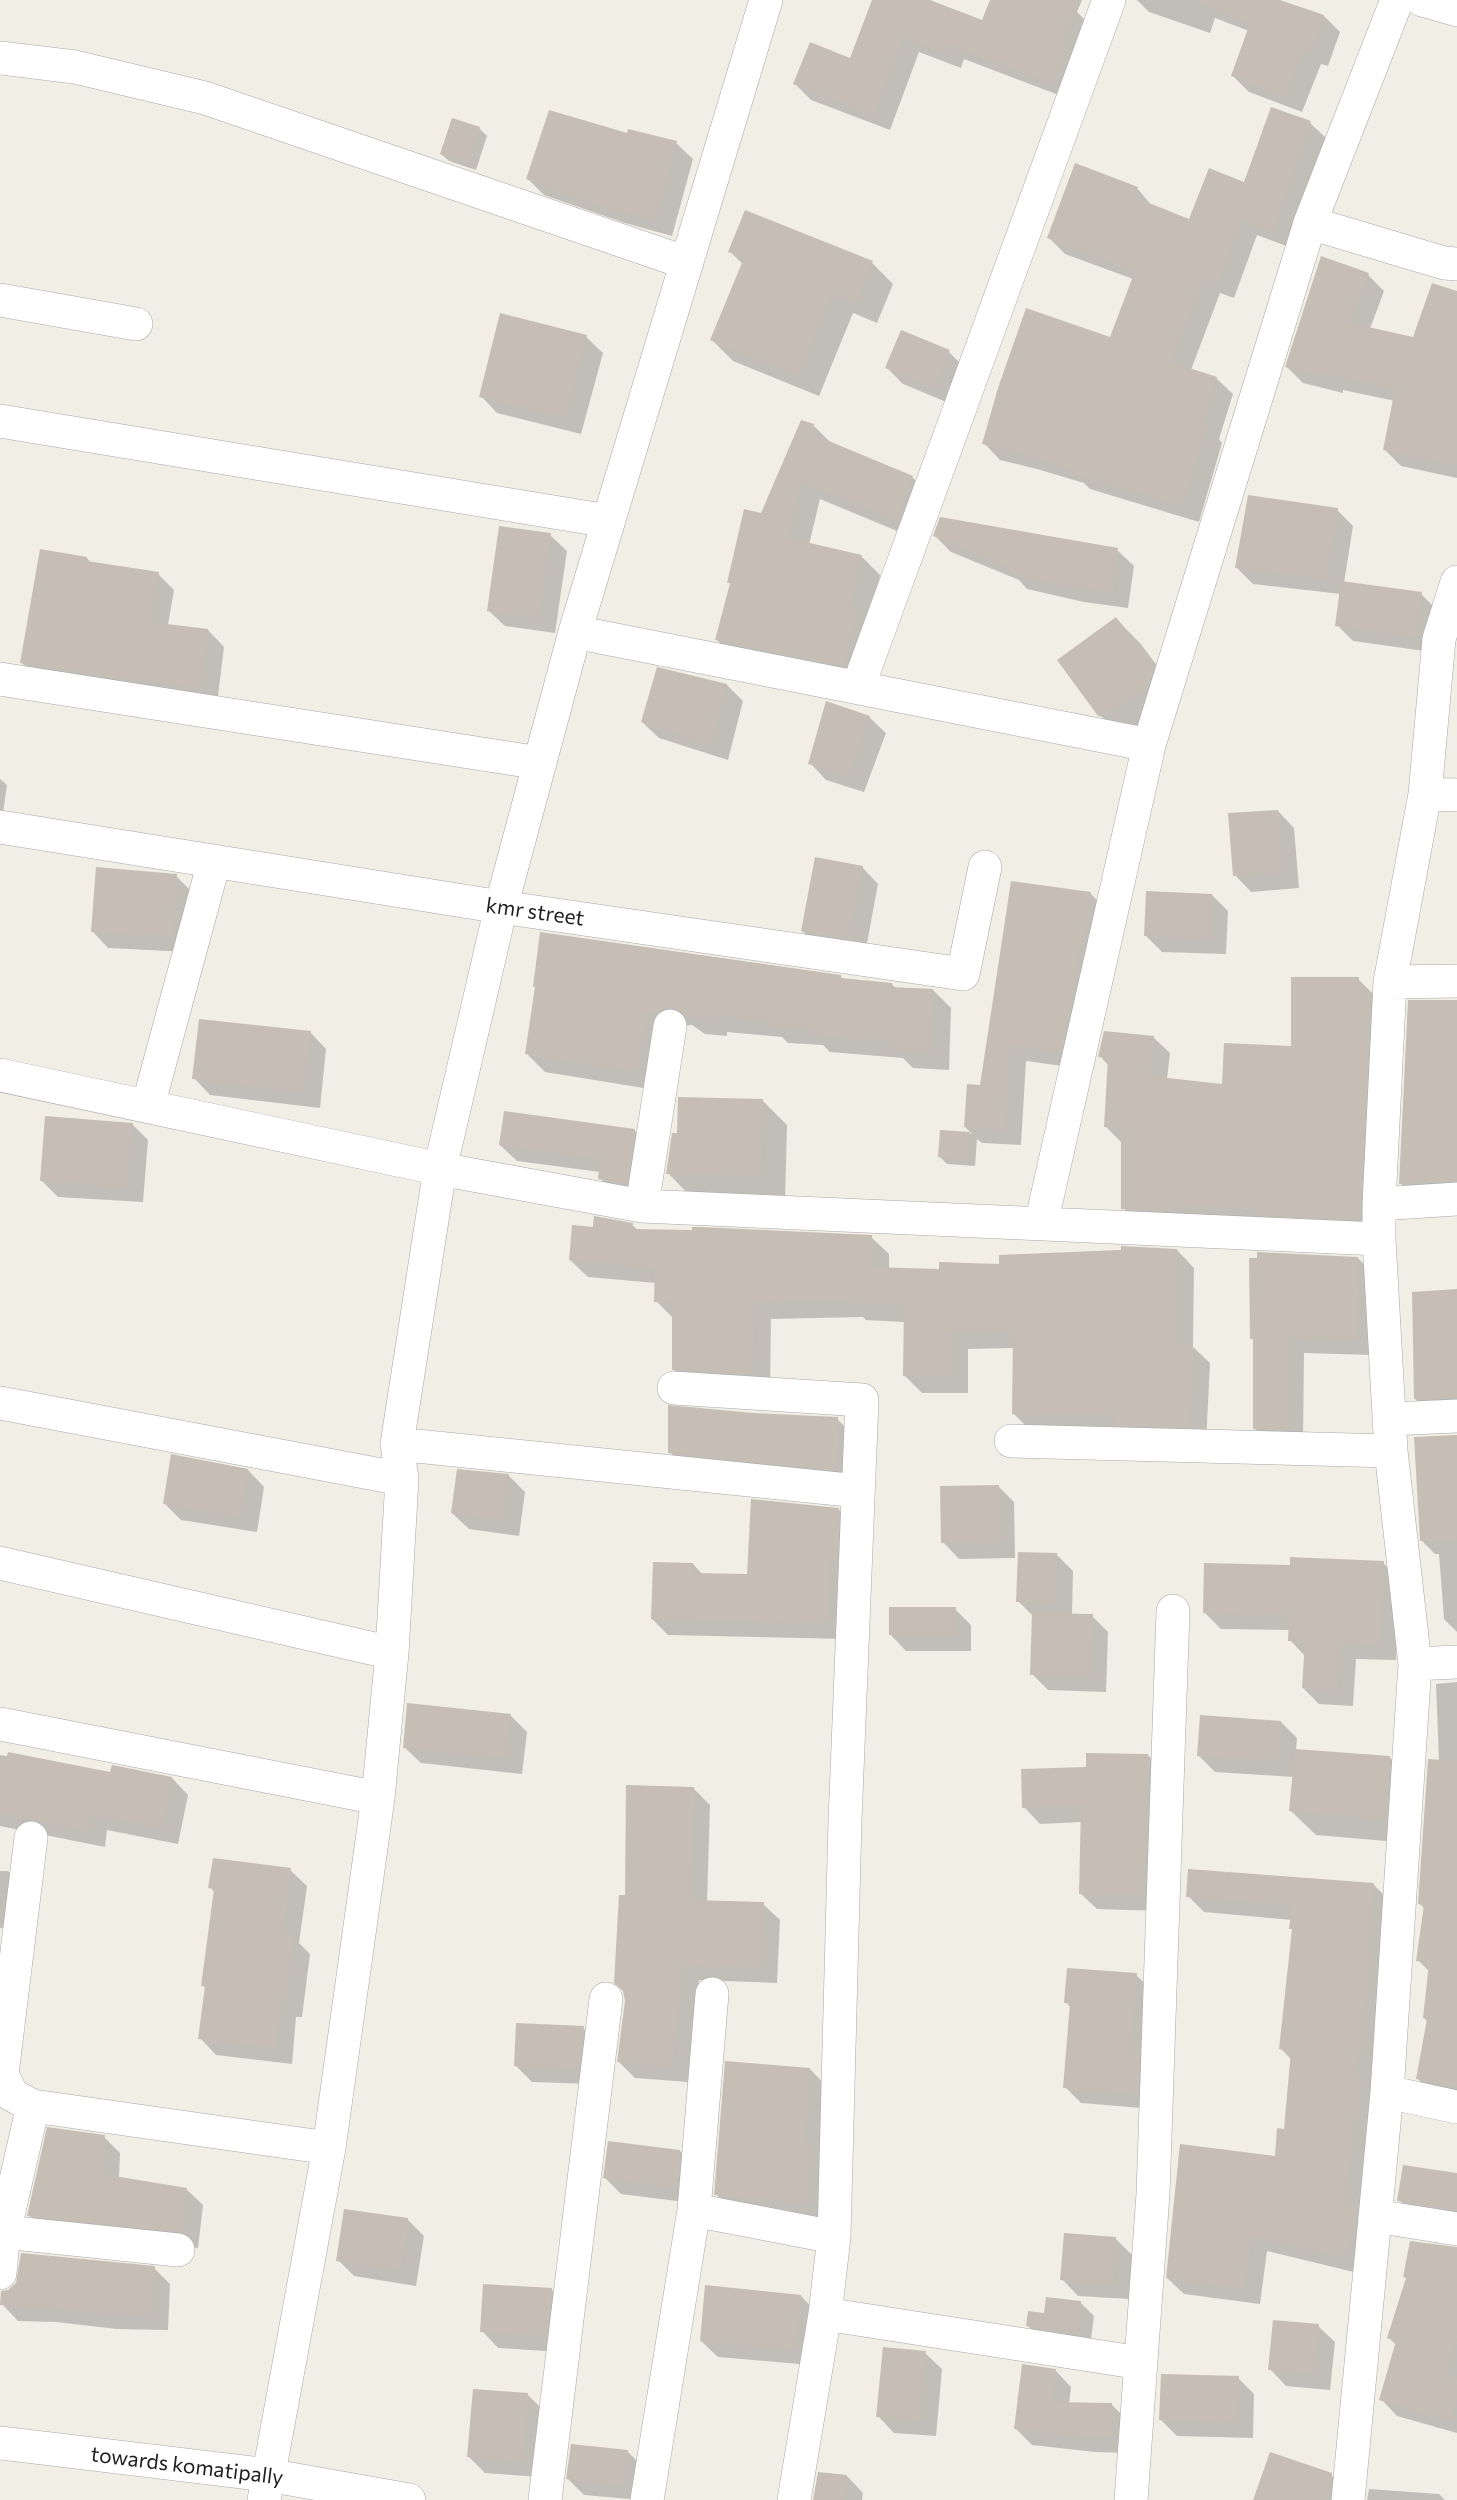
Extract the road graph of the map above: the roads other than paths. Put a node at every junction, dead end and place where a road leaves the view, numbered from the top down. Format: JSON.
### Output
{"nodes":[{"id":1,"x":766,"y":0,"type":"edge"},
{"id":2,"x":1109,"y":0,"type":"edge"},
{"id":3,"x":1397,"y":0,"type":"edge"},
{"id":4,"x":1422,"y":0,"type":"edge"},
{"id":5,"x":1457,"y":10,"type":"edge"},
{"id":6,"x":0,"y":58,"type":"edge"},
{"id":7,"x":1310,"y":223,"type":"junction"},
{"id":8,"x":687,"y":263,"type":"junction"},
{"id":9,"x":1457,"y":264,"type":"edge"},
{"id":10,"x":0,"y":300,"type":"edge"},
{"id":11,"x":136,"y":324,"type":"dead end"},
{"id":12,"x":0,"y":421,"type":"edge"},
{"id":13,"x":608,"y":520,"type":"junction"},
{"id":14,"x":1457,"y":582,"type":"edge"},
{"id":15,"x":575,"y":632,"type":"junction"},
{"id":16,"x":0,"y":679,"type":"edge"},
{"id":17,"x":858,"y":687,"type":"junction"},
{"id":18,"x":1149,"y":746,"type":"junction"},
{"id":19,"x":540,"y":763,"type":"junction"},
{"id":20,"x":1425,"y":794,"type":"junction"},
{"id":21,"x":1457,"y":795,"type":"edge"},
{"id":22,"x":0,"y":827,"type":"edge"},
{"id":23,"x":214,"y":862,"type":"junction"},
{"id":24,"x":985,"y":867,"type":"dead end"},
{"id":25,"x":501,"y":908,"type":"junction"},
{"id":26,"x":1390,"y":981,"type":"junction"},
{"id":27,"x":1457,"y":981,"type":"edge"},
{"id":28,"x":670,"y":1026,"type":"dead end"},
{"id":29,"x":0,"y":1075,"type":"edge"},
{"id":30,"x":148,"y":1106,"type":"junction"},
{"id":31,"x":440,"y":1169,"type":"junction"},
{"id":32,"x":1457,"y":1199,"type":"edge"},
{"id":33,"x":1379,"y":1204,"type":"junction"},
{"id":34,"x":642,"y":1206,"type":"junction"},
{"id":35,"x":1041,"y":1224,"type":"junction"},
{"id":36,"x":1379,"y":1239,"type":"junction"},
{"id":37,"x":674,"y":1388,"type":"dead end"},
{"id":38,"x":0,"y":1403,"type":"edge"},
{"id":39,"x":1457,"y":1416,"type":"edge"},
{"id":40,"x":1390,"y":1419,"type":"junction"},
{"id":41,"x":1011,"y":1441,"type":"dead end"},
{"id":42,"x":397,"y":1444,"type":"junction"},
{"id":43,"x":1391,"y":1451,"type":"junction"},
{"id":44,"x":402,"y":1479,"type":"junction"},
{"id":45,"x":858,"y":1491,"type":"junction"},
{"id":46,"x":0,"y":1563,"type":"edge"},
{"id":47,"x":1173,"y":1611,"type":"dead end"},
{"id":48,"x":392,"y":1653,"type":"junction"},
{"id":49,"x":1457,"y":1662,"type":"edge"},
{"id":50,"x":1415,"y":1664,"type":"junction"},
{"id":51,"x":0,"y":1724,"type":"edge"},
{"id":52,"x":378,"y":1798,"type":"junction"},
{"id":53,"x":31,"y":1838,"type":"dead end"},
{"id":54,"x":712,"y":1994,"type":"dead end"},
{"id":55,"x":606,"y":1999,"type":"dead end"},
{"id":56,"x":1387,"y":2092,"type":"junction"},
{"id":57,"x":33,"y":2106,"type":"junction"},
{"id":58,"x":1457,"y":2107,"type":"edge"},
{"id":59,"x":329,"y":2148,"type":"junction"},
{"id":60,"x":694,"y":2210,"type":"junction"},
{"id":61,"x":1375,"y":2216,"type":"junction"},
{"id":62,"x":1457,"y":2229,"type":"edge"},
{"id":63,"x":4,"y":2232,"type":"junction"},
{"id":64,"x":834,"y":2237,"type":"junction"},
{"id":65,"x":178,"y":2250,"type":"dead end"},
{"id":66,"x":0,"y":2273,"type":"edge"},
{"id":67,"x":825,"y":2314,"type":"junction"},
{"id":68,"x":1141,"y":2363,"type":"junction"},
{"id":69,"x":0,"y":2443,"type":"edge"},
{"id":70,"x":266,"y":2488,"type":"edge"},
{"id":71,"x":409,"y":2500,"type":"edge"},
{"id":72,"x":545,"y":2500,"type":"edge"},
{"id":73,"x":647,"y":2500,"type":"edge"},
{"id":74,"x":794,"y":2500,"type":"edge"},
{"id":75,"x":1131,"y":2500,"type":"edge"},
{"id":76,"x":1348,"y":2500,"type":"edge"}],
"edges":[{"from":1,"to":8,"type":"street"},
{"from":2,"to":17,"type":"street"},
{"from":3,"to":7,"type":"street"},
{"from":4,"to":5,"type":"street"},
{"from":6,"to":8,"type":"street"},
{"from":7,"to":9,"type":"street"},
{"from":7,"to":18,"type":"street"},
{"from":8,"to":13,"type":"street"},
{"from":10,"to":11,"type":"street"},
{"from":12,"to":13,"type":"street"},
{"from":13,"to":15,"type":"street"},
{"from":14,"to":20,"type":"street"},
{"from":15,"to":17,"type":"street"},
{"from":15,"to":19,"type":"street"},
{"from":16,"to":19,"type":"street"},
{"from":17,"to":18,"type":"street"},
{"from":18,"to":35,"type":"street"},
{"from":19,"to":25,"type":"street"},
{"from":20,"to":21,"type":"street"},
{"from":20,"to":26,"type":"street"},
{"from":22,"to":23,"type":"street","name":"kmr street"},
{"from":23,"to":25,"type":"street","name":"kmr street"},
{"from":23,"to":30,"type":"street"},
{"from":24,"to":25,"type":"street","name":"kmr street"},
{"from":25,"to":31,"type":"street"},
{"from":26,"to":27,"type":"street"},
{"from":26,"to":33,"type":"street"},
{"from":28,"to":34,"type":"street"},
{"from":29,"to":30,"type":"street"},
{"from":30,"to":31,"type":"street"},
{"from":31,"to":34,"type":"street"},
{"from":31,"to":42,"type":"street"},
{"from":32,"to":33,"type":"street"},
{"from":33,"to":36,"type":"street"},
{"from":34,"to":35,"type":"street"},
{"from":35,"to":36,"type":"street"},
{"from":36,"to":40,"type":"street"},
{"from":37,"to":45,"type":"street"},
{"from":38,"to":44,"type":"street"},
{"from":39,"to":40,"type":"street"},
{"from":40,"to":43,"type":"street"},
{"from":41,"to":43,"type":"street"},
{"from":42,"to":44,"type":"street"},
{"from":42,"to":45,"type":"street"},
{"from":43,"to":50,"type":"street"},
{"from":44,"to":48,"type":"street"},
{"from":45,"to":64,"type":"street"},
{"from":46,"to":48,"type":"street"},
{"from":47,"to":68,"type":"street"},
{"from":48,"to":52,"type":"street"},
{"from":49,"to":50,"type":"street"},
{"from":50,"to":56,"type":"street"},
{"from":51,"to":52,"type":"street"},
{"from":52,"to":59,"type":"street"},
{"from":53,"to":57,"type":"street"},
{"from":54,"to":60,"type":"street"},
{"from":55,"to":72,"type":"street"},
{"from":56,"to":58,"type":"street"},
{"from":56,"to":61,"type":"street"},
{"from":57,"to":59,"type":"street"},
{"from":57,"to":63,"type":"street"},
{"from":59,"to":70,"type":"street"},
{"from":60,"to":64,"type":"street"},
{"from":60,"to":73,"type":"street"},
{"from":61,"to":62,"type":"street"},
{"from":61,"to":76,"type":"street"},
{"from":63,"to":65,"type":"street"},
{"from":63,"to":66,"type":"street"},
{"from":64,"to":67,"type":"street"},
{"from":67,"to":68,"type":"street"},
{"from":67,"to":74,"type":"street"},
{"from":68,"to":75,"type":"street"},
{"from":69,"to":70,"type":"street","name":"towards komatipally"},
{"from":70,"to":71,"type":"street","name":"towards komatipally"}]}
